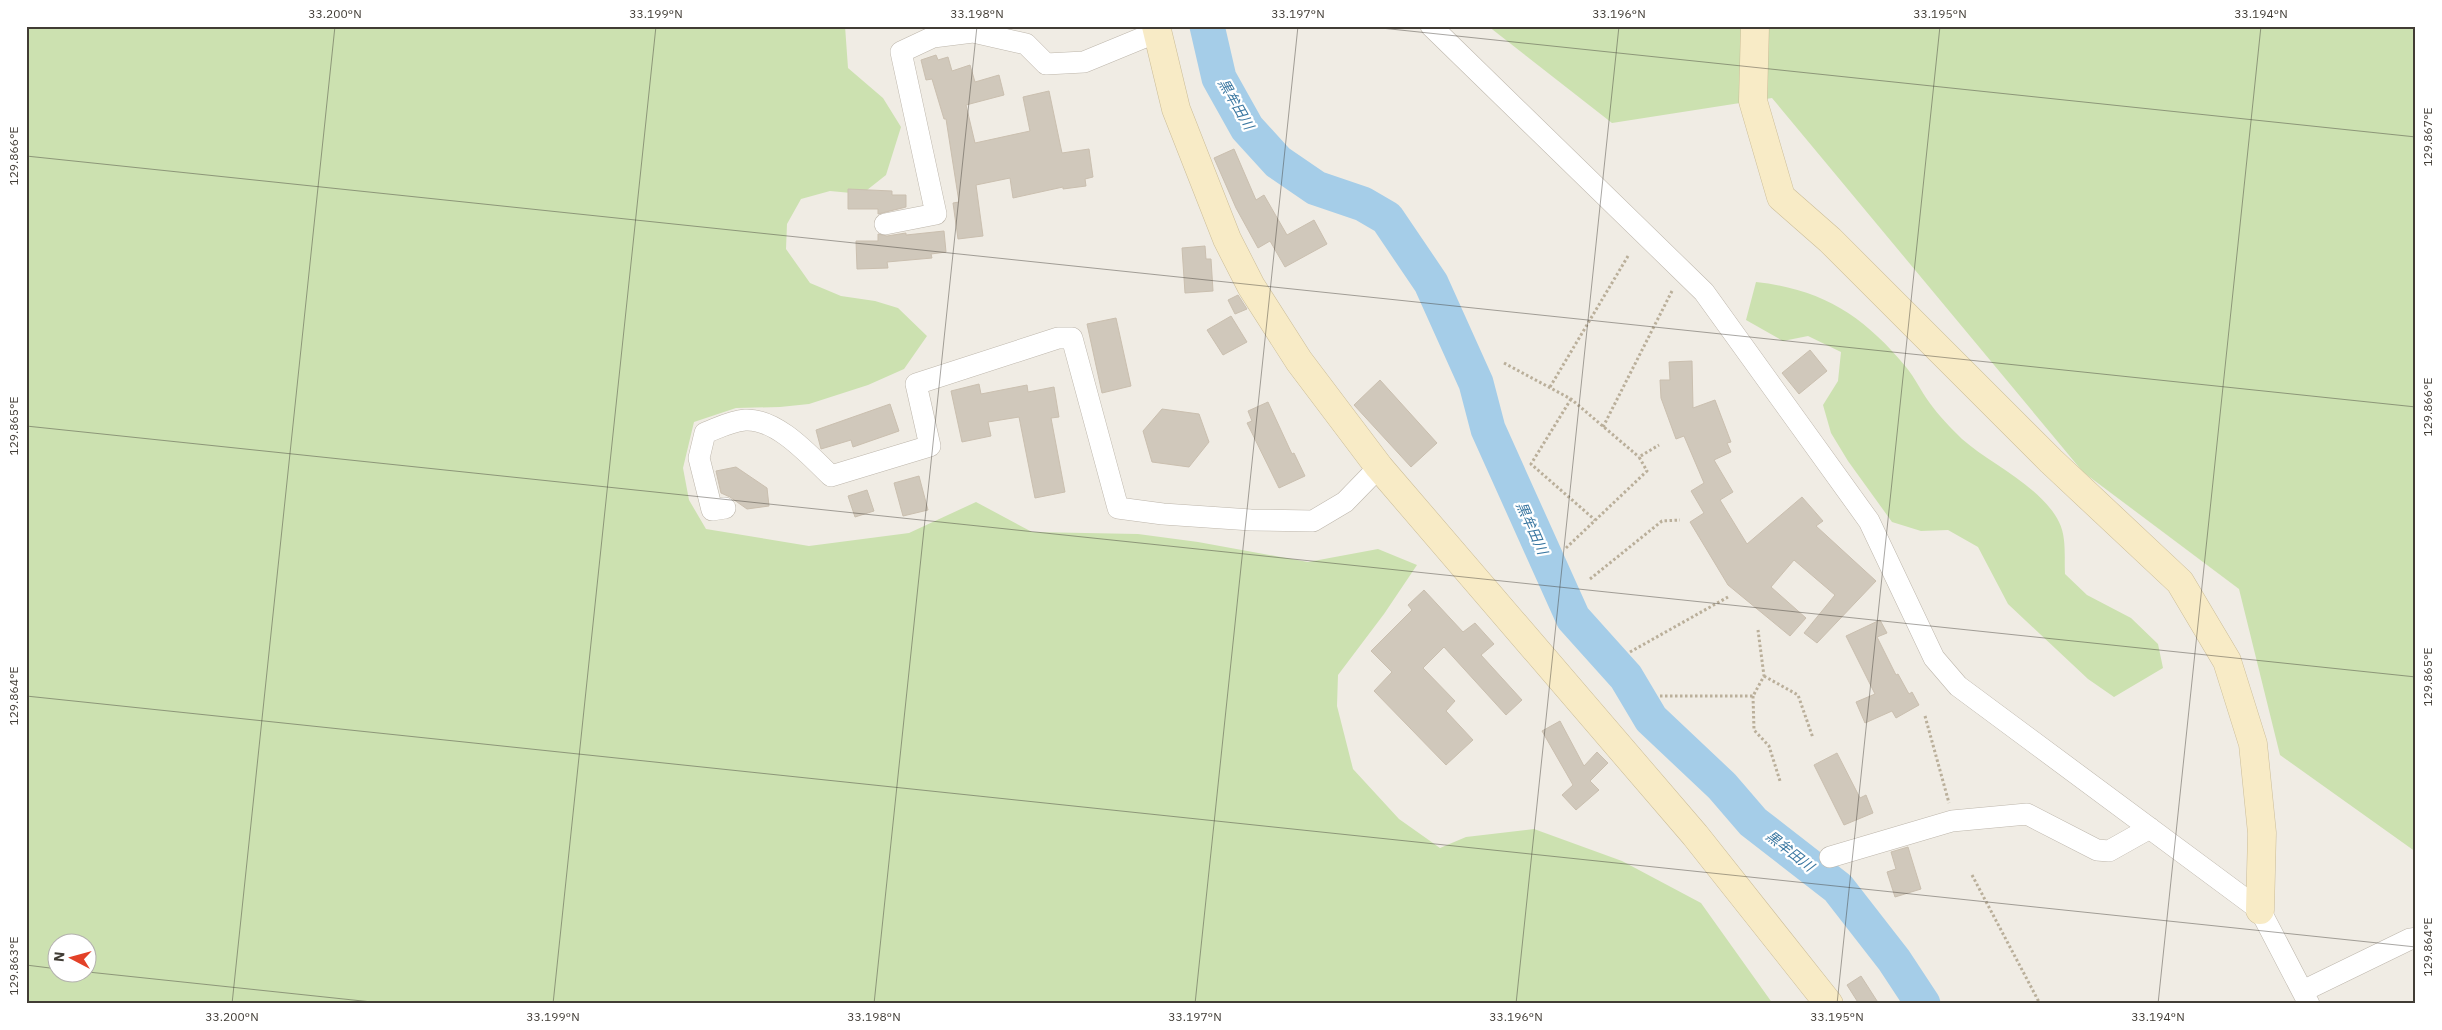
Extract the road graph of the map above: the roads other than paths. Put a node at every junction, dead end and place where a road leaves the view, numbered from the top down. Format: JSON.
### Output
{"nodes":[{"id":1,"x":1431,"y":26,"type":"edge"},
{"id":2,"x":1754,"y":26,"type":"edge"},
{"id":3,"x":1156,"y":29,"type":"edge"},
{"id":4,"x":885,"y":224,"type":"dead end"},
{"id":5,"x":1379,"y":467,"type":"junction"},
{"id":6,"x":725,"y":508,"type":"dead end"},
{"id":7,"x":2150,"y":828,"type":"junction"},
{"id":8,"x":1830,"y":857,"type":"dead end"},
{"id":9,"x":2260,"y":910,"type":"junction"},
{"id":10,"x":2416,"y":938,"type":"edge"},
{"id":11,"x":2306,"y":997,"type":"edge"},
{"id":12,"x":1829,"y":1004,"type":"edge"}],
"edges":[{"from":1,"to":7,"type":"street"},
{"from":2,"to":9,"type":"street"},
{"from":3,"to":4,"type":"street"},
{"from":3,"to":5,"type":"street"},
{"from":5,"to":6,"type":"street"},
{"from":5,"to":12,"type":"street"},
{"from":7,"to":8,"type":"street"},
{"from":7,"to":9,"type":"street"},
{"from":9,"to":11,"type":"street"},
{"from":10,"to":11,"type":"street"}]}
